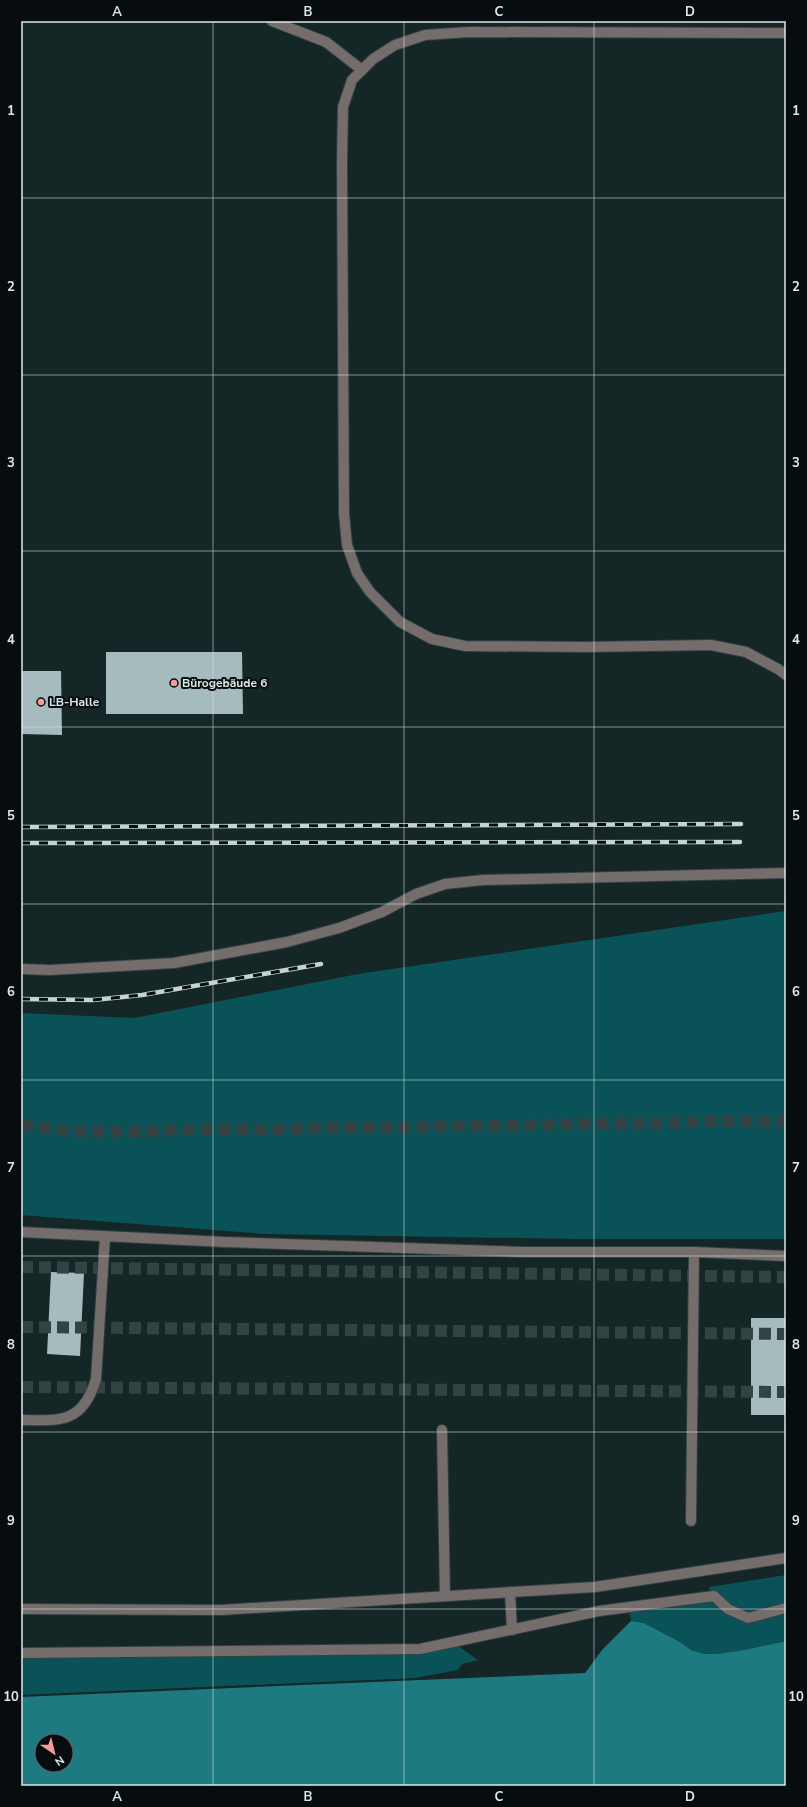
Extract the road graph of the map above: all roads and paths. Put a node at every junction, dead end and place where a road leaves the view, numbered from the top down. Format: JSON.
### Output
{"nodes":[{"id":1,"x":272,"y":21,"type":"edge"},
{"id":2,"x":786,"y":33,"type":"edge"},
{"id":3,"x":362,"y":70,"type":"junction"},
{"id":4,"x":786,"y":675,"type":"edge"},
{"id":5,"x":786,"y":873,"type":"edge"},
{"id":6,"x":21,"y":969,"type":"edge"},
{"id":7,"x":21,"y":1232,"type":"edge"},
{"id":8,"x":105,"y":1237,"type":"junction"},
{"id":9,"x":694,"y":1252,"type":"junction"},
{"id":10,"x":786,"y":1256,"type":"edge"},
{"id":11,"x":21,"y":1420,"type":"edge"},
{"id":12,"x":442,"y":1430,"type":"dead end"},
{"id":13,"x":691,"y":1521,"type":"dead end"},
{"id":14,"x":786,"y":1558,"type":"edge"},
{"id":15,"x":510,"y":1592,"type":"junction"},
{"id":16,"x":445,"y":1596,"type":"junction"},
{"id":17,"x":786,"y":1608,"type":"edge"},
{"id":18,"x":21,"y":1609,"type":"edge"},
{"id":19,"x":512,"y":1630,"type":"junction"},
{"id":20,"x":21,"y":1653,"type":"edge"}],
"edges":[{"from":1,"to":3,"type":"lane"},
{"from":2,"to":3,"type":"lane"},
{"from":3,"to":4,"type":"lane"},
{"from":5,"to":6,"type":"lane"},
{"from":7,"to":8,"type":"lane"},
{"from":8,"to":9,"type":"lane"},
{"from":8,"to":11,"type":"lane"},
{"from":9,"to":10,"type":"lane"},
{"from":9,"to":13,"type":"lane"},
{"from":12,"to":16,"type":"lane"},
{"from":14,"to":15,"type":"lane"},
{"from":15,"to":16,"type":"lane"},
{"from":15,"to":19,"type":"lane"},
{"from":16,"to":18,"type":"lane"},
{"from":17,"to":19,"type":"lane"},
{"from":19,"to":20,"type":"lane"}]}
